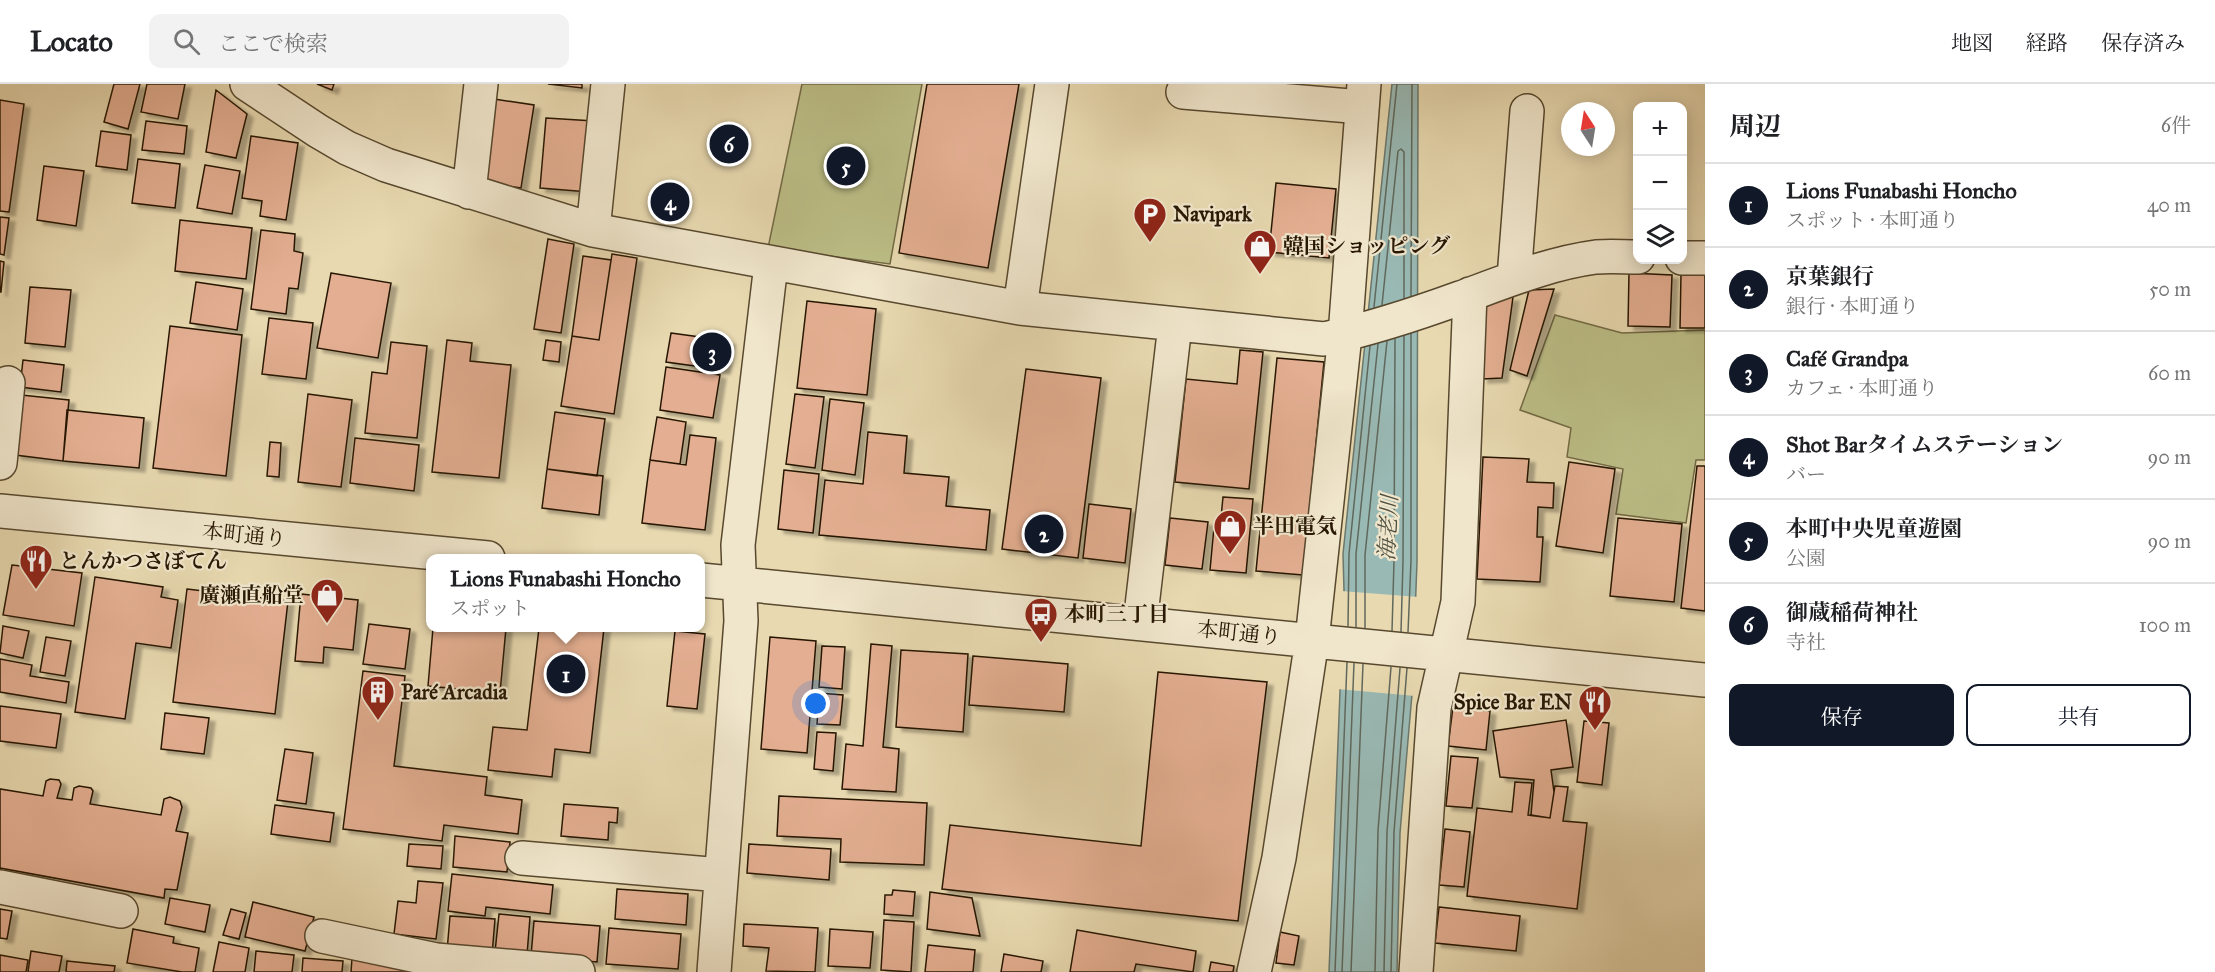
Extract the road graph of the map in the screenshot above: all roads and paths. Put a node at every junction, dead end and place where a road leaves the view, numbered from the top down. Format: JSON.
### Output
{"nodes":[{"id":1,"x":248,"y":84,"type":"edge"},
{"id":2,"x":481,"y":84,"type":"edge"},
{"id":3,"x":608,"y":84,"type":"edge"},
{"id":4,"x":1052,"y":84,"type":"edge"},
{"id":5,"x":1183,"y":92,"type":"dead end"},
{"id":6,"x":1363,"y":95,"type":"edge"},
{"id":7,"x":1527,"y":111,"type":"dead end"},
{"id":8,"x":469,"y":192,"type":"junction"},
{"id":9,"x":593,"y":230,"type":"junction"},
{"id":10,"x":1633,"y":257,"type":"edge"},
{"id":11,"x":1687,"y":258,"type":"edge"},
{"id":12,"x":1705,"y":258,"type":"edge"},
{"id":13,"x":771,"y":264,"type":"junction"},
{"id":14,"x":1514,"y":278,"type":"junction"},
{"id":15,"x":1470,"y":294,"type":"junction"},
{"id":16,"x":1020,"y":308,"type":"junction"},
{"id":17,"x":1175,"y":325,"type":"junction"},
{"id":18,"x":1354,"y":332,"type":"junction"},
{"id":19,"x":8,"y":383,"type":"dead end"},
{"id":20,"x":0,"y":463,"type":"edge"},
{"id":21,"x":0,"y":511,"type":"edge"},
{"id":22,"x":446,"y":554,"type":"edge"},
{"id":23,"x":705,"y":580,"type":"edge"},
{"id":24,"x":739,"y":584,"type":"junction"},
{"id":25,"x":1140,"y":623,"type":"junction"},
{"id":26,"x":1321,"y":641,"type":"junction"},
{"id":27,"x":1433,"y":653,"type":"junction"},
{"id":28,"x":1705,"y":680,"type":"edge"},
{"id":29,"x":522,"y":858,"type":"dead end"},
{"id":30,"x":721,"y":875,"type":"junction"},
{"id":31,"x":0,"y":887,"type":"edge"},
{"id":32,"x":121,"y":911,"type":"dead end"},
{"id":33,"x":322,"y":936,"type":"dead end"},
{"id":34,"x":578,"y":972,"type":"edge"},
{"id":35,"x":714,"y":972,"type":"edge"},
{"id":36,"x":1254,"y":972,"type":"edge"},
{"id":37,"x":1416,"y":972,"type":"edge"}],
"edges":[{"from":1,"to":8,"type":"street"},
{"from":2,"to":8,"type":"street"},
{"from":3,"to":9,"type":"street"},
{"from":4,"to":16,"type":"street"},
{"from":5,"to":6,"type":"street"},
{"from":6,"to":18,"type":"street"},
{"from":7,"to":14,"type":"street"},
{"from":8,"to":9,"type":"street"},
{"from":9,"to":13,"type":"street"},
{"from":10,"to":14,"type":"street"},
{"from":11,"to":12,"type":"street"},
{"from":13,"to":16,"type":"street"},
{"from":13,"to":24,"type":"street"},
{"from":14,"to":15,"type":"street"},
{"from":15,"to":18,"type":"street"},
{"from":15,"to":27,"type":"street"},
{"from":16,"to":17,"type":"street"},
{"from":17,"to":18,"type":"street"},
{"from":17,"to":25,"type":"street"},
{"from":18,"to":26,"type":"street"},
{"from":19,"to":20,"type":"street"},
{"from":21,"to":22,"type":"street","name":"本町通り"},
{"from":23,"to":24,"type":"street","name":"本町通り"},
{"from":24,"to":25,"type":"street","name":"本町通り"},
{"from":24,"to":30,"type":"street"},
{"from":25,"to":26,"type":"street","name":"本町通り"},
{"from":26,"to":27,"type":"street","name":"本町通り"},
{"from":26,"to":36,"type":"street"},
{"from":27,"to":28,"type":"street","name":"本町通り"},
{"from":27,"to":37,"type":"street"},
{"from":29,"to":30,"type":"street"},
{"from":30,"to":35,"type":"street"},
{"from":31,"to":32,"type":"street"},
{"from":33,"to":34,"type":"street"}]}
